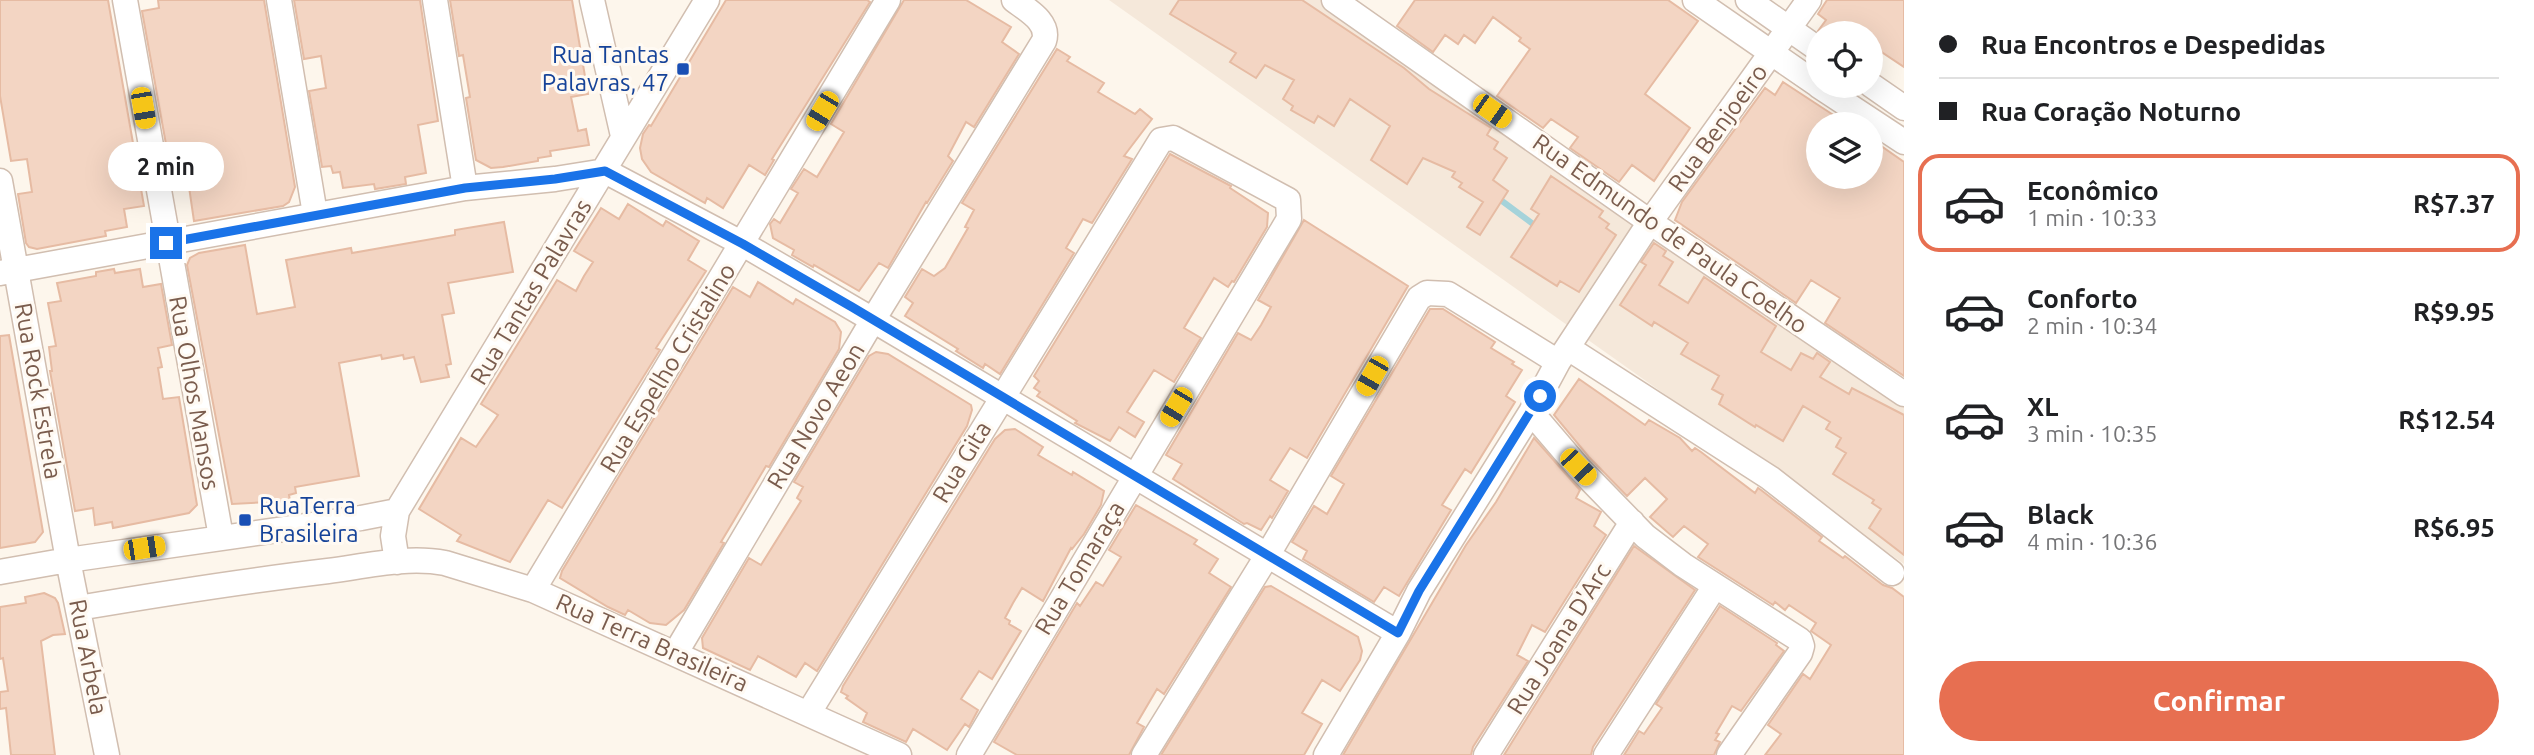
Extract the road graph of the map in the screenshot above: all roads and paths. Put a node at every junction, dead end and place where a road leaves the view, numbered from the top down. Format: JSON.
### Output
{"nodes":[{"id":1,"x":125,"y":0,"type":"edge"},
{"id":2,"x":279,"y":0,"type":"edge"},
{"id":3,"x":435,"y":0,"type":"edge"},
{"id":4,"x":592,"y":0,"type":"edge"},
{"id":5,"x":707,"y":0,"type":"edge"},
{"id":6,"x":888,"y":0,"type":"edge"},
{"id":7,"x":1014,"y":0,"type":"edge"},
{"id":8,"x":1334,"y":0,"type":"edge"},
{"id":9,"x":1695,"y":0,"type":"edge"},
{"id":10,"x":1748,"y":0,"type":"edge"},
{"id":11,"x":1809,"y":0,"type":"edge"},
{"id":12,"x":1789,"y":28,"type":"junction"},
{"id":13,"x":1806,"y":40,"type":"edge"},
{"id":14,"x":1771,"y":54,"type":"junction"},
{"id":15,"x":1806,"y":77,"type":"edge"},
{"id":16,"x":1883,"y":93,"type":"edge"},
{"id":17,"x":1837,"y":98,"type":"edge"},
{"id":18,"x":1904,"y":108,"type":"edge"},
{"id":19,"x":623,"y":136,"type":"junction"},
{"id":20,"x":1161,"y":140,"type":"joint"},
{"id":21,"x":1904,"y":142,"type":"edge"},
{"id":22,"x":605,"y":171,"type":"junction"},
{"id":23,"x":0,"y":181,"type":"edge"},
{"id":24,"x":465,"y":188,"type":"junction"},
{"id":25,"x":315,"y":214,"type":"junction"},
{"id":26,"x":1650,"y":222,"type":"junction"},
{"id":27,"x":166,"y":243,"type":"junction"},
{"id":28,"x":743,"y":244,"type":"junction"},
{"id":29,"x":8,"y":272,"type":"edge"},
{"id":30,"x":873,"y":320,"type":"junction"},
{"id":31,"x":1563,"y":355,"type":"junction"},
{"id":32,"x":1904,"y":394,"type":"edge"},
{"id":33,"x":1002,"y":396,"type":"junction"},
{"id":34,"x":1531,"y":412,"type":"junction"},
{"id":35,"x":1134,"y":476,"type":"junction"},
{"id":36,"x":397,"y":511,"type":"junction"},
{"id":37,"x":1632,"y":523,"type":"junction"},
{"id":38,"x":220,"y":537,"type":"junction"},
{"id":39,"x":1267,"y":556,"type":"junction"},
{"id":40,"x":68,"y":559,"type":"junction"},
{"id":41,"x":397,"y":562,"type":"junction"},
{"id":42,"x":0,"y":572,"type":"edge"},
{"id":43,"x":1892,"y":573,"type":"dead end"},
{"id":44,"x":1715,"y":586,"type":"junction"},
{"id":45,"x":533,"y":590,"type":"junction"},
{"id":46,"x":78,"y":608,"type":"junction"},
{"id":47,"x":1398,"y":633,"type":"junction"},
{"id":48,"x":674,"y":654,"type":"junction"},
{"id":49,"x":808,"y":713,"type":"junction"},
{"id":50,"x":107,"y":755,"type":"edge"},
{"id":51,"x":899,"y":755,"type":"edge"},
{"id":52,"x":970,"y":755,"type":"edge"},
{"id":53,"x":1144,"y":755,"type":"edge"},
{"id":54,"x":1326,"y":755,"type":"edge"},
{"id":55,"x":1486,"y":755,"type":"edge"},
{"id":56,"x":1606,"y":755,"type":"edge"},
{"id":57,"x":1729,"y":755,"type":"edge"}],
"edges":[{"from":1,"to":27,"type":"street","name":"Rua Olhos Mansos"},
{"from":2,"to":25,"type":"street"},
{"from":3,"to":24,"type":"street"},
{"from":4,"to":19,"type":"street"},
{"from":5,"to":19,"type":"street","name":"Rua Tantas Palavras"},
{"from":6,"to":28,"type":"street","name":"Rua Espelho Cristalino"},
{"from":7,"to":30,"type":"street","name":"Rua Novo Aeon"},
{"from":8,"to":26,"type":"street","name":"Rua Edmundo de Paula Coelho"},
{"from":9,"to":14,"type":"street"},
{"from":10,"to":12,"type":"street"},
{"from":11,"to":12,"type":"street","name":"Rua Benjoeiro"},
{"from":12,"to":13,"type":"street"},
{"from":12,"to":14,"type":"street","name":"Rua Benjoeiro"},
{"from":14,"to":15,"type":"street"},
{"from":14,"to":26,"type":"street","name":"Rua Benjoeiro"},
{"from":16,"to":18,"type":"street"},
{"from":17,"to":21,"type":"street"},
{"from":19,"to":22,"type":"street","name":"Rua Tantas Palavras"},
{"from":20,"to":33,"type":"street","name":"Rua Gita"},
{"from":20,"to":35,"type":"street","name":"Rua Tomaraça"},
{"from":22,"to":24,"type":"street"},
{"from":22,"to":28,"type":"street"},
{"from":22,"to":36,"type":"street","name":"Rua Tantas Palavras"},
{"from":23,"to":29,"type":"street","name":"Rua Rock Estrela"},
{"from":24,"to":25,"type":"street"},
{"from":25,"to":27,"type":"street"},
{"from":26,"to":31,"type":"street","name":"Rua Benjoeiro"},
{"from":26,"to":32,"type":"street","name":"Rua Edmundo de Paula Coelho"},
{"from":27,"to":29,"type":"street"},
{"from":27,"to":38,"type":"street","name":"Rua Olhos Mansos"},
{"from":28,"to":30,"type":"street"},
{"from":28,"to":45,"type":"street","name":"Rua Espelho Cristalino"},
{"from":29,"to":40,"type":"street","name":"Rua Rock Estrela"},
{"from":30,"to":33,"type":"street"},
{"from":30,"to":48,"type":"street","name":"Rua Novo Aeon"},
{"from":31,"to":34,"type":"street","name":"Rua Benjoeiro"},
{"from":31,"to":39,"type":"street"},
{"from":31,"to":43,"type":"street"},
{"from":33,"to":35,"type":"street"},
{"from":33,"to":49,"type":"street","name":"Rua Gita"},
{"from":34,"to":37,"type":"street"},
{"from":34,"to":47,"type":"street","name":"Rua Benjoeiro"},
{"from":35,"to":39,"type":"street"},
{"from":35,"to":52,"type":"street","name":"Rua Tomaraça"},
{"from":36,"to":38,"type":"street"},
{"from":36,"to":41,"type":"street"},
{"from":37,"to":44,"type":"street"},
{"from":37,"to":55,"type":"street","name":"Rua Joana D'Arc"},
{"from":38,"to":40,"type":"street"},
{"from":39,"to":47,"type":"street"},
{"from":39,"to":53,"type":"street"},
{"from":40,"to":42,"type":"street"},
{"from":40,"to":46,"type":"street","name":"Rua Arbela"},
{"from":41,"to":45,"type":"street","name":"Rua Terra Brasileira"},
{"from":41,"to":46,"type":"street","name":"Rua Terra Brasileira"},
{"from":44,"to":56,"type":"street"},
{"from":44,"to":57,"type":"street"},
{"from":45,"to":48,"type":"street","name":"Rua Terra Brasileira"},
{"from":46,"to":50,"type":"street","name":"Rua Arbela"},
{"from":47,"to":54,"type":"street","name":"Rua Benjoeiro"},
{"from":48,"to":49,"type":"street","name":"Rua Terra Brasileira"},
{"from":49,"to":51,"type":"street","name":"Rua Terra Brasileira"}]}
